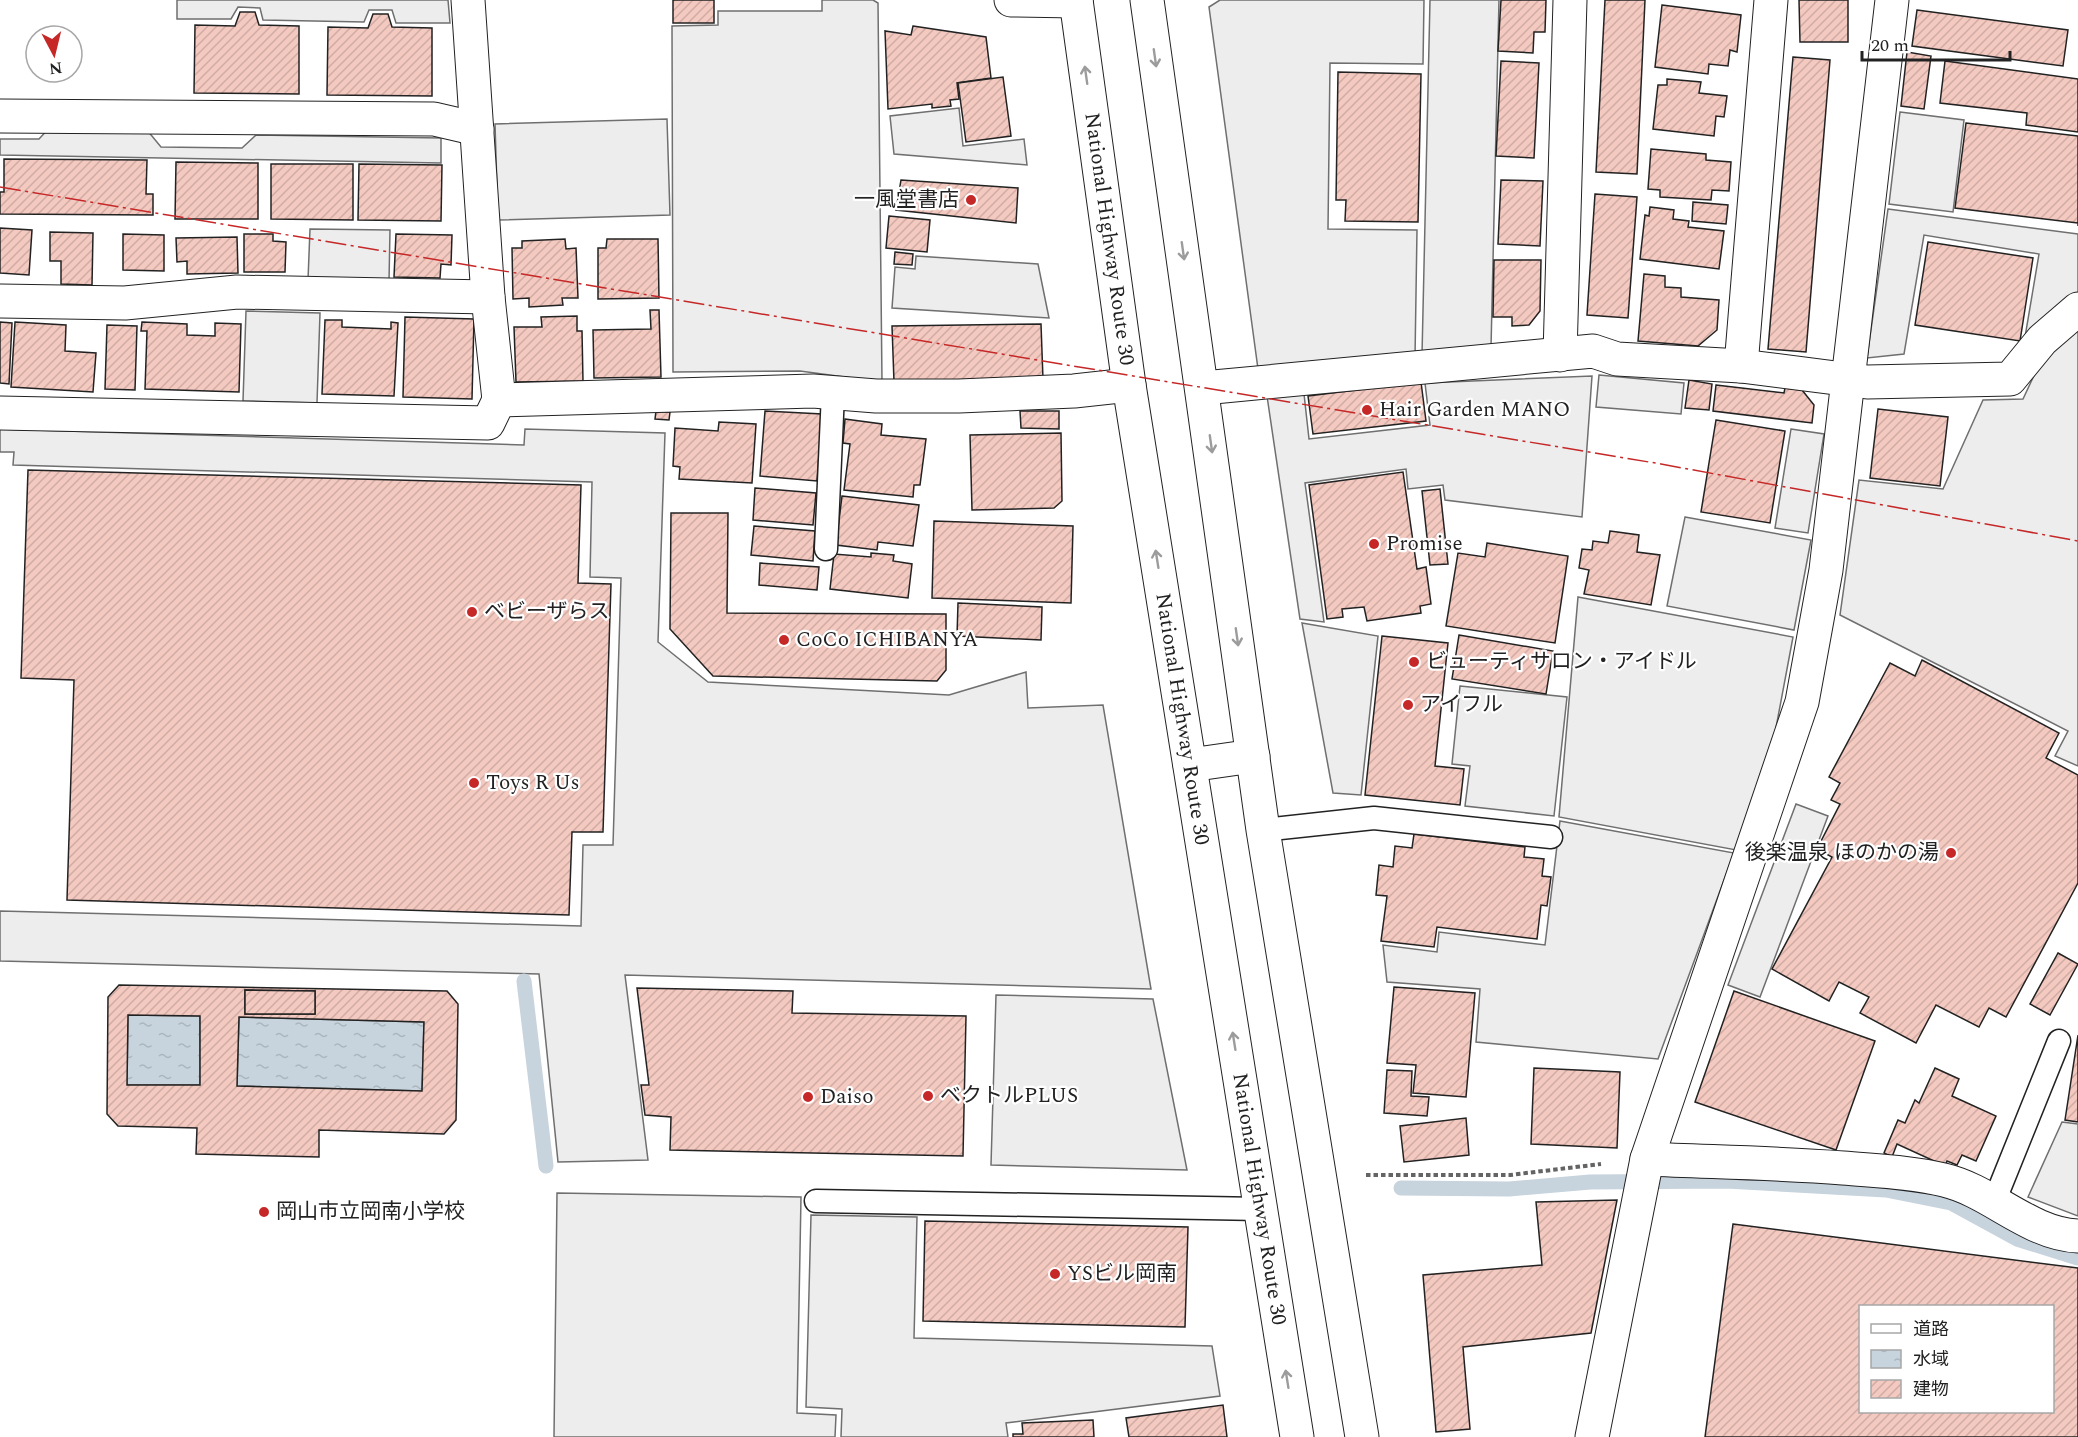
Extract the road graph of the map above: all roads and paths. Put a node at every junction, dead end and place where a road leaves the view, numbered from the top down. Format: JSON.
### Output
{"nodes":[{"id":1,"x":468,"y":0,"type":"edge"},
{"id":2,"x":1011,"y":0,"type":"edge"},
{"id":3,"x":1076,"y":0,"type":"edge"},
{"id":4,"x":1147,"y":0,"type":"edge"},
{"id":5,"x":1570,"y":0,"type":"edge"},
{"id":6,"x":1771,"y":0,"type":"edge"},
{"id":7,"x":1892,"y":0,"type":"edge"},
{"id":8,"x":0,"y":116,"type":"edge"},
{"id":9,"x":477,"y":129,"type":"junction"},
{"id":10,"x":488,"y":297,"type":"junction"},
{"id":11,"x":0,"y":301,"type":"edge"},
{"id":12,"x":2078,"y":309,"type":"edge"},
{"id":13,"x":1560,"y":355,"type":"junction"},
{"id":14,"x":1741,"y":366,"type":"junction"},
{"id":15,"x":1847,"y":379,"type":"junction"},
{"id":16,"x":1129,"y":385,"type":"junction"},
{"id":17,"x":1203,"y":388,"type":"junction"},
{"id":18,"x":833,"y":393,"type":"junction"},
{"id":19,"x":499,"y":400,"type":"junction"},
{"id":20,"x":0,"y":413,"type":"edge"},
{"id":21,"x":826,"y":549,"type":"dead end"},
{"id":22,"x":1253,"y":756,"type":"junction"},
{"id":23,"x":1190,"y":765,"type":"junction"},
{"id":24,"x":1263,"y":830,"type":"junction"},
{"id":25,"x":1551,"y":837,"type":"dead end"},
{"id":26,"x":2059,"y":1041,"type":"dead end"},
{"id":27,"x":1366,"y":1175,"type":"dead end"},
{"id":28,"x":1643,"y":1176,"type":"junction"},
{"id":29,"x":816,"y":1202,"type":"dead end"},
{"id":30,"x":1994,"y":1202,"type":"junction"},
{"id":31,"x":1260,"y":1209,"type":"junction"},
{"id":32,"x":2078,"y":1236,"type":"edge"},
{"id":33,"x":1297,"y":1437,"type":"edge"},
{"id":34,"x":1362,"y":1437,"type":"edge"},
{"id":35,"x":1592,"y":1437,"type":"edge"}],
"edges":[{"from":1,"to":9,"type":"main road"},
{"from":2,"to":3,"type":"main road"},
{"from":16,"to":3,"type":"main road","name":"National Highway Route 30","one_way":true},
{"from":4,"to":17,"type":"main road","one_way":true},
{"from":5,"to":13,"type":"main road"},
{"from":6,"to":14,"type":"main road"},
{"from":7,"to":15,"type":"main road"},
{"from":8,"to":9,"type":"main road"},
{"from":9,"to":10,"type":"main road"},
{"from":10,"to":11,"type":"main road"},
{"from":10,"to":19,"type":"main road"},
{"from":12,"to":15,"type":"main road"},
{"from":13,"to":14,"type":"main road"},
{"from":13,"to":17,"type":"main road"},
{"from":14,"to":15,"type":"main road"},
{"from":15,"to":28,"type":"main road"},
{"from":16,"to":18,"type":"main road"},
{"from":23,"to":16,"type":"main road","name":"National Highway Route 30","one_way":true},
{"from":17,"to":22,"type":"main road","one_way":true},
{"from":18,"to":19,"type":"main road"},
{"from":18,"to":21,"type":"lane"},
{"from":19,"to":20,"type":"main road"},
{"from":22,"to":23,"type":"main road"},
{"from":22,"to":24,"type":"main road"},
{"from":31,"to":23,"type":"main road","name":"National Highway Route 30","one_way":true},
{"from":24,"to":25,"type":"lane"},
{"from":24,"to":34,"type":"main road"},
{"from":26,"to":30,"type":"lane"},
{"from":27,"to":28,"type":"path"},
{"from":28,"to":30,"type":"main road"},
{"from":28,"to":35,"type":"main road"},
{"from":29,"to":31,"type":"lane"},
{"from":30,"to":32,"type":"main road"},
{"from":33,"to":31,"type":"main road","name":"National Highway Route 30","one_way":true}]}
